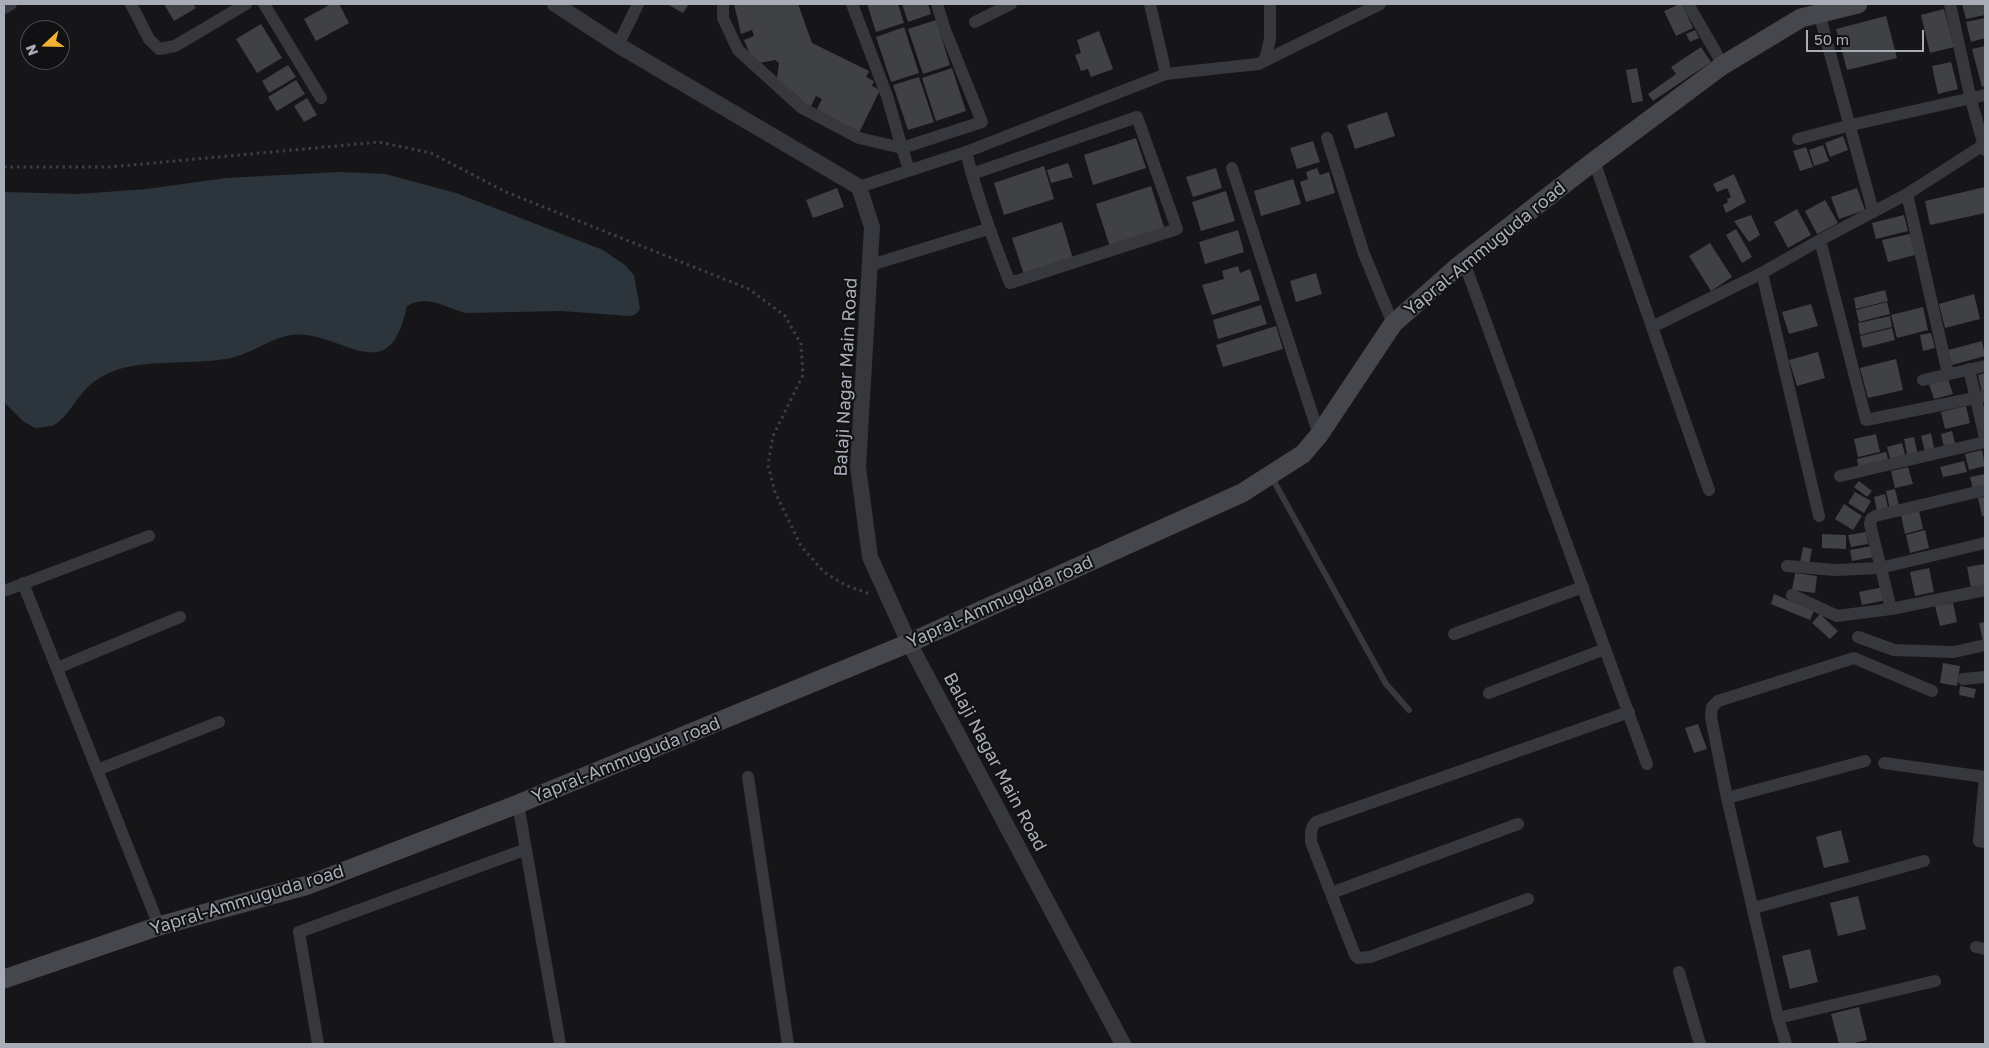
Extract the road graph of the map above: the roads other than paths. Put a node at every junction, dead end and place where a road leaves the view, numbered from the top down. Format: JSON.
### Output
{"nodes":[{"id":1,"x":11,"y":4,"type":"edge"},
{"id":2,"x":131,"y":4,"type":"edge"},
{"id":3,"x":246,"y":4,"type":"edge"},
{"id":4,"x":264,"y":4,"type":"edge"},
{"id":5,"x":555,"y":4,"type":"edge"},
{"id":6,"x":638,"y":4,"type":"edge"},
{"id":7,"x":723,"y":4,"type":"edge"},
{"id":8,"x":852,"y":4,"type":"edge"},
{"id":9,"x":937,"y":4,"type":"edge"},
{"id":10,"x":1011,"y":4,"type":"edge"},
{"id":11,"x":1150,"y":4,"type":"edge"},
{"id":12,"x":1270,"y":4,"type":"edge"},
{"id":13,"x":1380,"y":4,"type":"edge"},
{"id":14,"x":1688,"y":4,"type":"edge"},
{"id":15,"x":1858,"y":4,"type":"edge"},
{"id":16,"x":1950,"y":4,"type":"edge"},
{"id":17,"x":4,"y":8,"type":"edge"},
{"id":18,"x":1819,"y":13,"type":"junction"},
{"id":19,"x":975,"y":22,"type":"dead end"},
{"id":20,"x":618,"y":45,"type":"junction"},
{"id":21,"x":1265,"y":60,"type":"junction"},
{"id":22,"x":1723,"y":65,"type":"junction"},
{"id":23,"x":1166,"y":74,"type":"junction"},
{"id":24,"x":1985,"y":96,"type":"edge"},
{"id":25,"x":321,"y":98,"type":"dead end"},
{"id":26,"x":1971,"y":100,"type":"junction"},
{"id":27,"x":1851,"y":125,"type":"junction"},
{"id":28,"x":1327,"y":138,"type":"dead end"},
{"id":29,"x":1798,"y":139,"type":"dead end"},
{"id":30,"x":1985,"y":146,"type":"edge"},
{"id":31,"x":902,"y":148,"type":"junction"},
{"id":32,"x":966,"y":152,"type":"junction"},
{"id":33,"x":1594,"y":161,"type":"junction"},
{"id":34,"x":1232,"y":168,"type":"dead end"},
{"id":35,"x":909,"y":170,"type":"junction"},
{"id":36,"x":972,"y":174,"type":"junction"},
{"id":37,"x":859,"y":187,"type":"junction"},
{"id":38,"x":1907,"y":194,"type":"junction"},
{"id":39,"x":1874,"y":211,"type":"junction"},
{"id":40,"x":988,"y":229,"type":"junction"},
{"id":41,"x":1820,"y":240,"type":"junction"},
{"id":42,"x":1464,"y":262,"type":"junction"},
{"id":43,"x":871,"y":265,"type":"junction"},
{"id":44,"x":1762,"y":273,"type":"junction"},
{"id":45,"x":1393,"y":324,"type":"junction"},
{"id":46,"x":1652,"y":328,"type":"junction"},
{"id":47,"x":1985,"y":366,"type":"edge"},
{"id":48,"x":1969,"y":369,"type":"junction"},
{"id":49,"x":1948,"y":374,"type":"junction"},
{"id":50,"x":1923,"y":380,"type":"dead end"},
{"id":51,"x":1980,"y":397,"type":"edge"},
{"id":52,"x":1319,"y":435,"type":"junction"},
{"id":53,"x":1985,"y":438,"type":"edge"},
{"id":54,"x":1985,"y":442,"type":"edge"},
{"id":55,"x":1270,"y":475,"type":"junction"},
{"id":56,"x":1840,"y":476,"type":"dead end"},
{"id":57,"x":1709,"y":490,"type":"dead end"},
{"id":58,"x":1985,"y":490,"type":"edge"},
{"id":59,"x":1819,"y":516,"type":"dead end"},
{"id":60,"x":149,"y":536,"type":"dead end"},
{"id":61,"x":1985,"y":543,"type":"edge"},
{"id":62,"x":1786,"y":566,"type":"dead end"},
{"id":63,"x":1880,"y":568,"type":"junction"},
{"id":64,"x":23,"y":583,"type":"junction"},
{"id":65,"x":1583,"y":587,"type":"junction"},
{"id":66,"x":1985,"y":590,"type":"edge"},
{"id":67,"x":4,"y":591,"type":"edge"},
{"id":68,"x":1792,"y":595,"type":"dead end"},
{"id":69,"x":1892,"y":609,"type":"junction"},
{"id":70,"x":180,"y":617,"type":"dead end"},
{"id":71,"x":1454,"y":634,"type":"dead end"},
{"id":72,"x":1858,"y":637,"type":"dead end"},
{"id":73,"x":909,"y":644,"type":"junction"},
{"id":74,"x":1985,"y":645,"type":"edge"},
{"id":75,"x":1605,"y":649,"type":"junction"},
{"id":76,"x":57,"y":668,"type":"junction"},
{"id":77,"x":1985,"y":677,"type":"edge"},
{"id":78,"x":1963,"y":679,"type":"dead end"},
{"id":79,"x":1932,"y":691,"type":"dead end"},
{"id":80,"x":1488,"y":693,"type":"dead end"},
{"id":81,"x":1409,"y":710,"type":"dead end"},
{"id":82,"x":1628,"y":712,"type":"junction"},
{"id":83,"x":219,"y":722,"type":"dead end"},
{"id":84,"x":1865,"y":761,"type":"dead end"},
{"id":85,"x":1884,"y":763,"type":"dead end"},
{"id":86,"x":1647,"y":764,"type":"dead end"},
{"id":87,"x":97,"y":770,"type":"junction"},
{"id":88,"x":748,"y":776,"type":"dead end"},
{"id":89,"x":1985,"y":777,"type":"edge"},
{"id":90,"x":1727,"y":798,"type":"junction"},
{"id":91,"x":518,"y":804,"type":"junction"},
{"id":92,"x":1518,"y":824,"type":"dead end"},
{"id":93,"x":1983,"y":826,"type":"edge"},
{"id":94,"x":1985,"y":842,"type":"edge"},
{"id":95,"x":524,"y":850,"type":"dead end"},
{"id":96,"x":1924,"y":861,"type":"dead end"},
{"id":97,"x":1331,"y":893,"type":"junction"},
{"id":98,"x":1528,"y":899,"type":"dead end"},
{"id":99,"x":1754,"y":908,"type":"junction"},
{"id":100,"x":159,"y":926,"type":"junction"},
{"id":101,"x":1679,"y":972,"type":"dead end"},
{"id":102,"x":4,"y":979,"type":"edge"},
{"id":103,"x":1935,"y":981,"type":"dead end"},
{"id":104,"x":1778,"y":1018,"type":"junction"},
{"id":105,"x":318,"y":1044,"type":"edge"},
{"id":106,"x":560,"y":1044,"type":"edge"},
{"id":107,"x":788,"y":1044,"type":"edge"},
{"id":108,"x":1123,"y":1044,"type":"edge"},
{"id":109,"x":1700,"y":1044,"type":"edge"},
{"id":110,"x":1786,"y":1044,"type":"edge"}],
"edges":[{"from":1,"to":17,"type":"street"},
{"from":2,"to":3,"type":"street"},
{"from":4,"to":25,"type":"street"},
{"from":5,"to":20,"type":"street"},
{"from":6,"to":20,"type":"street"},
{"from":7,"to":31,"type":"street"},
{"from":8,"to":31,"type":"street"},
{"from":9,"to":31,"type":"street"},
{"from":10,"to":19,"type":"street"},
{"from":11,"to":23,"type":"street"},
{"from":12,"to":21,"type":"street"},
{"from":13,"to":21,"type":"street"},
{"from":14,"to":22,"type":"street"},
{"from":15,"to":18,"type":"main road","name":"Yapral-Ammuguda road"},
{"from":16,"to":26,"type":"street"},
{"from":18,"to":22,"type":"main road","name":"Yapral-Ammuguda road"},
{"from":18,"to":27,"type":"street"},
{"from":20,"to":37,"type":"street"},
{"from":21,"to":23,"type":"street"},
{"from":22,"to":33,"type":"main road","name":"Yapral-Ammuguda road"},
{"from":23,"to":32,"type":"street"},
{"from":24,"to":26,"type":"street"},
{"from":26,"to":27,"type":"street"},
{"from":26,"to":30,"type":"street"},
{"from":27,"to":29,"type":"street"},
{"from":27,"to":39,"type":"street"},
{"from":28,"to":45,"type":"street"},
{"from":30,"to":38,"type":"street"},
{"from":31,"to":35,"type":"street"},
{"from":32,"to":35,"type":"street"},
{"from":32,"to":36,"type":"street"},
{"from":33,"to":42,"type":"main road","name":"Yapral-Ammuguda road"},
{"from":33,"to":46,"type":"street"},
{"from":34,"to":52,"type":"street"},
{"from":35,"to":37,"type":"street"},
{"from":36,"to":40,"type":"street"},
{"from":36,"to":40,"type":"street"},
{"from":37,"to":43,"type":"street","name":"Balaji Nagar Main Road"},
{"from":38,"to":39,"type":"street"},
{"from":38,"to":49,"type":"street"},
{"from":39,"to":41,"type":"street"},
{"from":40,"to":43,"type":"street"},
{"from":41,"to":44,"type":"street"},
{"from":41,"to":51,"type":"street"},
{"from":42,"to":45,"type":"main road","name":"Yapral-Ammuguda road"},
{"from":42,"to":65,"type":"street"},
{"from":43,"to":73,"type":"street","name":"Balaji Nagar Main Road"},
{"from":44,"to":46,"type":"street"},
{"from":44,"to":59,"type":"street"},
{"from":45,"to":52,"type":"main road","name":"Yapral-Ammuguda road"},
{"from":46,"to":57,"type":"street"},
{"from":47,"to":48,"type":"street"},
{"from":48,"to":49,"type":"street"},
{"from":48,"to":51,"type":"street"},
{"from":49,"to":50,"type":"street"},
{"from":51,"to":53,"type":"street"},
{"from":52,"to":55,"type":"main road","name":"Yapral-Ammuguda road"},
{"from":54,"to":56,"type":"street"},
{"from":55,"to":73,"type":"main road","name":"Yapral-Ammuguda road"},
{"from":55,"to":81,"type":"lane"},
{"from":58,"to":63,"type":"street"},
{"from":60,"to":64,"type":"street"},
{"from":61,"to":63,"type":"street"},
{"from":62,"to":63,"type":"street"},
{"from":63,"to":69,"type":"street"},
{"from":64,"to":67,"type":"street"},
{"from":64,"to":76,"type":"street"},
{"from":65,"to":71,"type":"street"},
{"from":65,"to":75,"type":"street"},
{"from":66,"to":69,"type":"street"},
{"from":68,"to":69,"type":"street"},
{"from":70,"to":76,"type":"street"},
{"from":72,"to":74,"type":"street"},
{"from":73,"to":91,"type":"main road","name":"Yapral-Ammuguda road"},
{"from":73,"to":108,"type":"street","name":"Balaji Nagar Main Road"},
{"from":75,"to":80,"type":"street"},
{"from":75,"to":82,"type":"street"},
{"from":76,"to":87,"type":"street"},
{"from":77,"to":78,"type":"street"},
{"from":79,"to":90,"type":"street"},
{"from":82,"to":86,"type":"street"},
{"from":82,"to":97,"type":"street"},
{"from":83,"to":87,"type":"street"},
{"from":84,"to":90,"type":"street"},
{"from":85,"to":89,"type":"street"},
{"from":87,"to":100,"type":"street"},
{"from":88,"to":107,"type":"street"},
{"from":89,"to":93,"type":"street"},
{"from":90,"to":99,"type":"street"},
{"from":91,"to":100,"type":"main road","name":"Yapral-Ammuguda road"},
{"from":91,"to":106,"type":"street"},
{"from":92,"to":97,"type":"street"},
{"from":93,"to":94,"type":"street"},
{"from":95,"to":105,"type":"street"},
{"from":96,"to":99,"type":"street"},
{"from":97,"to":98,"type":"street"},
{"from":99,"to":104,"type":"street"},
{"from":100,"to":102,"type":"main road","name":"Yapral-Ammuguda road"},
{"from":101,"to":109,"type":"street"},
{"from":103,"to":104,"type":"street"},
{"from":104,"to":110,"type":"street"}]}
